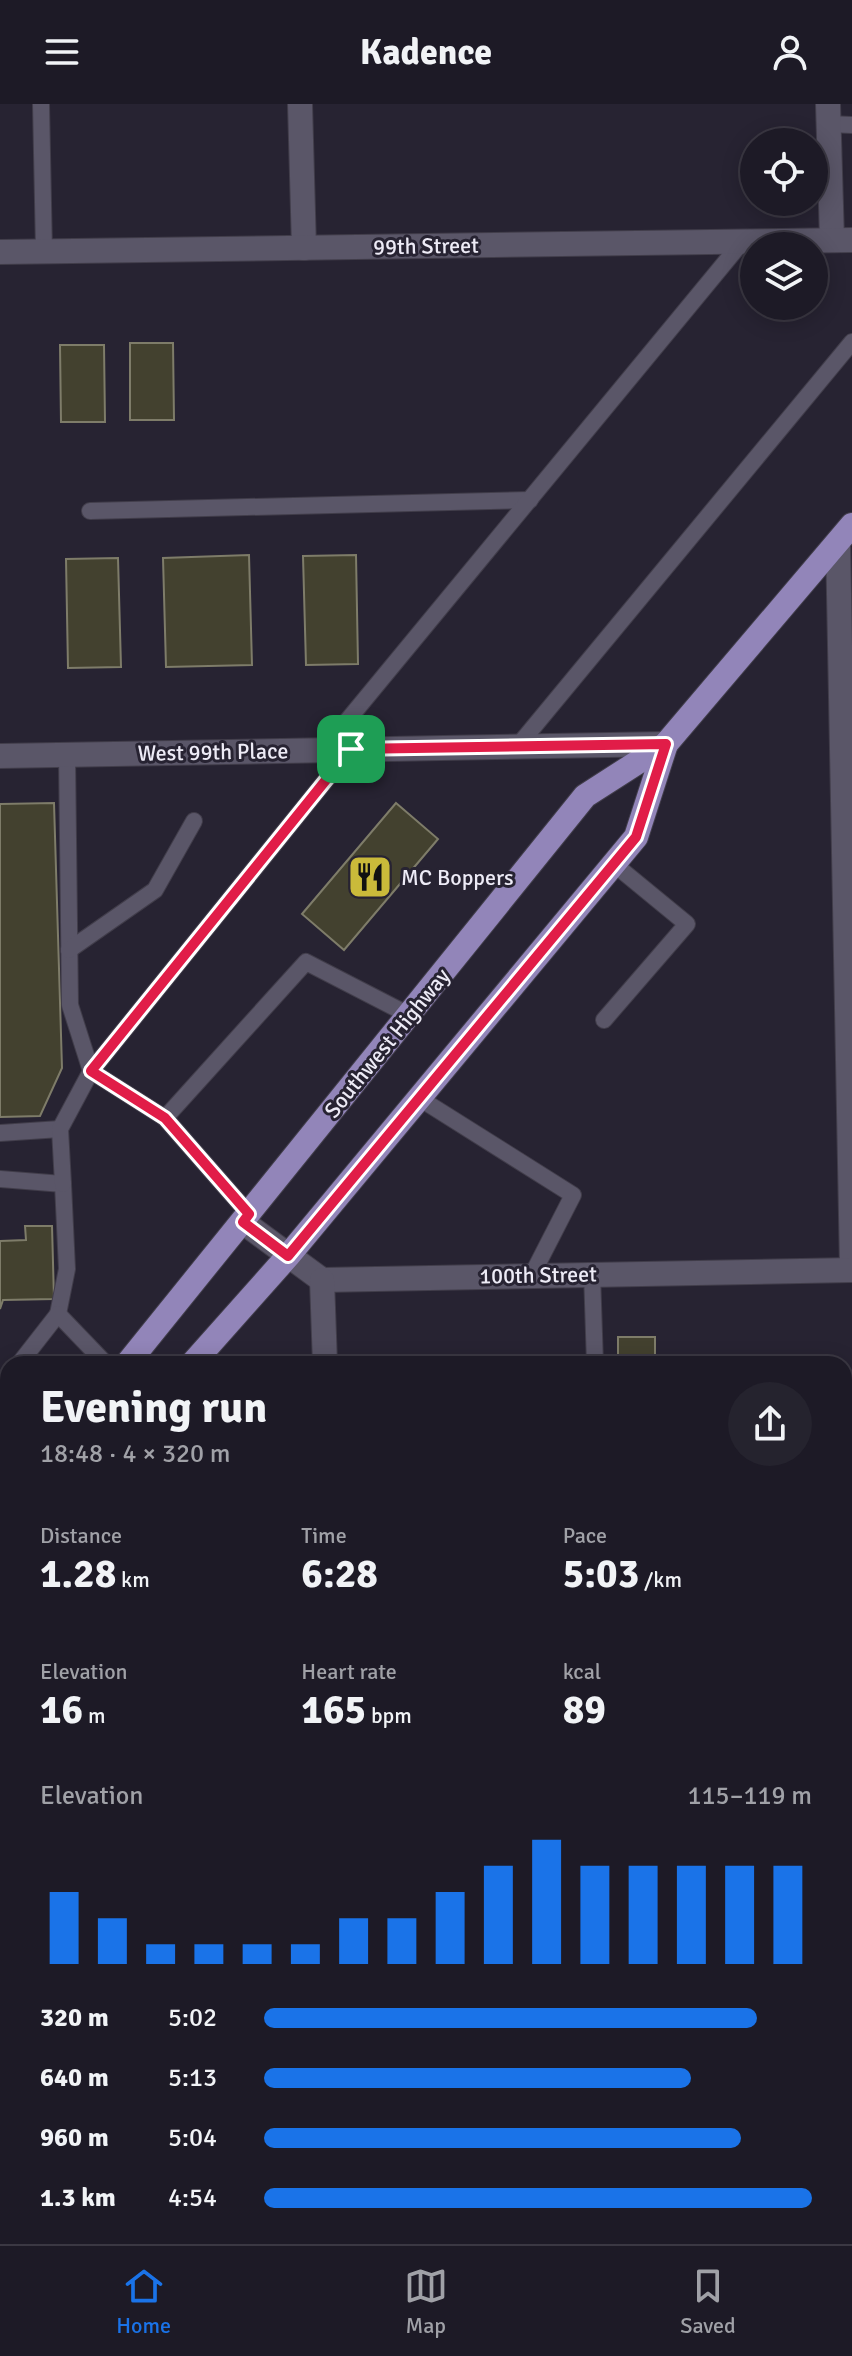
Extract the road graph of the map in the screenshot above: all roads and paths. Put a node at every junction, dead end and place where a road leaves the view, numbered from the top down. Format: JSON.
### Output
{"nodes":[{"id":1,"x":41,"y":104,"type":"edge"},
{"id":2,"x":300,"y":104,"type":"edge"},
{"id":3,"x":836,"y":118,"type":"edge"},
{"id":4,"x":842,"y":240,"type":"edge"},
{"id":5,"x":740,"y":242,"type":"edge"},
{"id":6,"x":740,"y":244,"type":"edge"},
{"id":7,"x":304,"y":248,"type":"junction"},
{"id":8,"x":44,"y":251,"type":"junction"},
{"id":9,"x":0,"y":252,"type":"edge"},
{"id":10,"x":852,"y":342,"type":"edge"},
{"id":11,"x":530,"y":500,"type":"junction"},
{"id":12,"x":90,"y":511,"type":"dead end"},
{"id":13,"x":845,"y":533,"type":"edge"},
{"id":14,"x":666,"y":744,"type":"junction"},
{"id":15,"x":517,"y":747,"type":"junction"},
{"id":16,"x":351,"y":749,"type":"junction"},
{"id":17,"x":323,"y":750,"type":"junction"},
{"id":18,"x":67,"y":755,"type":"junction"},
{"id":19,"x":0,"y":756,"type":"edge"},
{"id":20,"x":194,"y":821,"type":"dead end"},
{"id":21,"x":849,"y":824,"type":"edge"},
{"id":22,"x":614,"y":864,"type":"junction"},
{"id":23,"x":69,"y":950,"type":"junction"},
{"id":24,"x":409,"y":1015,"type":"junction"},
{"id":25,"x":604,"y":1020,"type":"dead end"},
{"id":26,"x":91,"y":1071,"type":"junction"},
{"id":27,"x":419,"y":1098,"type":"junction"},
{"id":28,"x":165,"y":1118,"type":"junction"},
{"id":29,"x":60,"y":1129,"type":"junction"},
{"id":30,"x":0,"y":1133,"type":"edge"},
{"id":31,"x":0,"y":1179,"type":"edge"},
{"id":32,"x":63,"y":1184,"type":"junction"},
{"id":33,"x":246,"y":1218,"type":"junction"},
{"id":34,"x":288,"y":1256,"type":"junction"},
{"id":35,"x":852,"y":1269,"type":"edge"},
{"id":36,"x":592,"y":1273,"type":"junction"},
{"id":37,"x":532,"y":1275,"type":"junction"},
{"id":38,"x":322,"y":1280,"type":"junction"},
{"id":39,"x":58,"y":1314,"type":"junction"},
{"id":40,"x":25,"y":1356,"type":"edge"},
{"id":41,"x":98,"y":1356,"type":"edge"},
{"id":42,"x":134,"y":1356,"type":"edge"},
{"id":43,"x":199,"y":1356,"type":"edge"},
{"id":44,"x":325,"y":1356,"type":"edge"},
{"id":45,"x":595,"y":1356,"type":"edge"}],
"edges":[{"from":1,"to":8,"type":"lane"},
{"from":2,"to":7,"type":"street"},
{"from":3,"to":4,"type":"street"},
{"from":5,"to":7,"type":"street","name":"99th Street"},
{"from":6,"to":11,"type":"lane"},
{"from":7,"to":8,"type":"street","name":"99th Street"},
{"from":8,"to":9,"type":"street","name":"99th Street"},
{"from":10,"to":15,"type":"lane"},
{"from":11,"to":12,"type":"lane"},
{"from":11,"to":17,"type":"lane"},
{"from":13,"to":14,"type":"main road","name":"Southwest Highway"},
{"from":13,"to":21,"type":"street"},
{"from":14,"to":15,"type":"street","name":"West 99th Place"},
{"from":14,"to":22,"type":"main road","name":"Southwest Highway"},
{"from":14,"to":24,"type":"main road","name":"Southwest Highway"},
{"from":15,"to":16,"type":"street","name":"West 99th Place"},
{"from":16,"to":17,"type":"street","name":"West 99th Place"},
{"from":16,"to":26,"type":"lane"},
{"from":17,"to":18,"type":"street","name":"West 99th Place"},
{"from":18,"to":19,"type":"street","name":"West 99th Place"},
{"from":18,"to":23,"type":"lane"},
{"from":20,"to":23,"type":"lane"},
{"from":21,"to":35,"type":"street"},
{"from":22,"to":25,"type":"lane"},
{"from":22,"to":27,"type":"main road","name":"Southwest Highway"},
{"from":23,"to":26,"type":"lane"},
{"from":24,"to":28,"type":"lane"},
{"from":24,"to":33,"type":"main road","name":"Southwest Highway"},
{"from":26,"to":28,"type":"lane"},
{"from":26,"to":29,"type":"lane"},
{"from":27,"to":34,"type":"main road","name":"Southwest Highway"},
{"from":27,"to":37,"type":"lane"},
{"from":28,"to":33,"type":"lane"},
{"from":29,"to":30,"type":"lane"},
{"from":29,"to":32,"type":"lane"},
{"from":31,"to":32,"type":"lane"},
{"from":32,"to":39,"type":"lane"},
{"from":33,"to":34,"type":"street"},
{"from":33,"to":42,"type":"main road","name":"Southwest Highway"},
{"from":34,"to":38,"type":"street"},
{"from":34,"to":43,"type":"main road","name":"Southwest Highway"},
{"from":35,"to":36,"type":"street","name":"100th Street"},
{"from":36,"to":37,"type":"street","name":"100th Street"},
{"from":36,"to":45,"type":"lane"},
{"from":37,"to":38,"type":"street","name":"100th Street"},
{"from":38,"to":44,"type":"street"},
{"from":39,"to":40,"type":"lane"},
{"from":39,"to":41,"type":"lane"}]}
